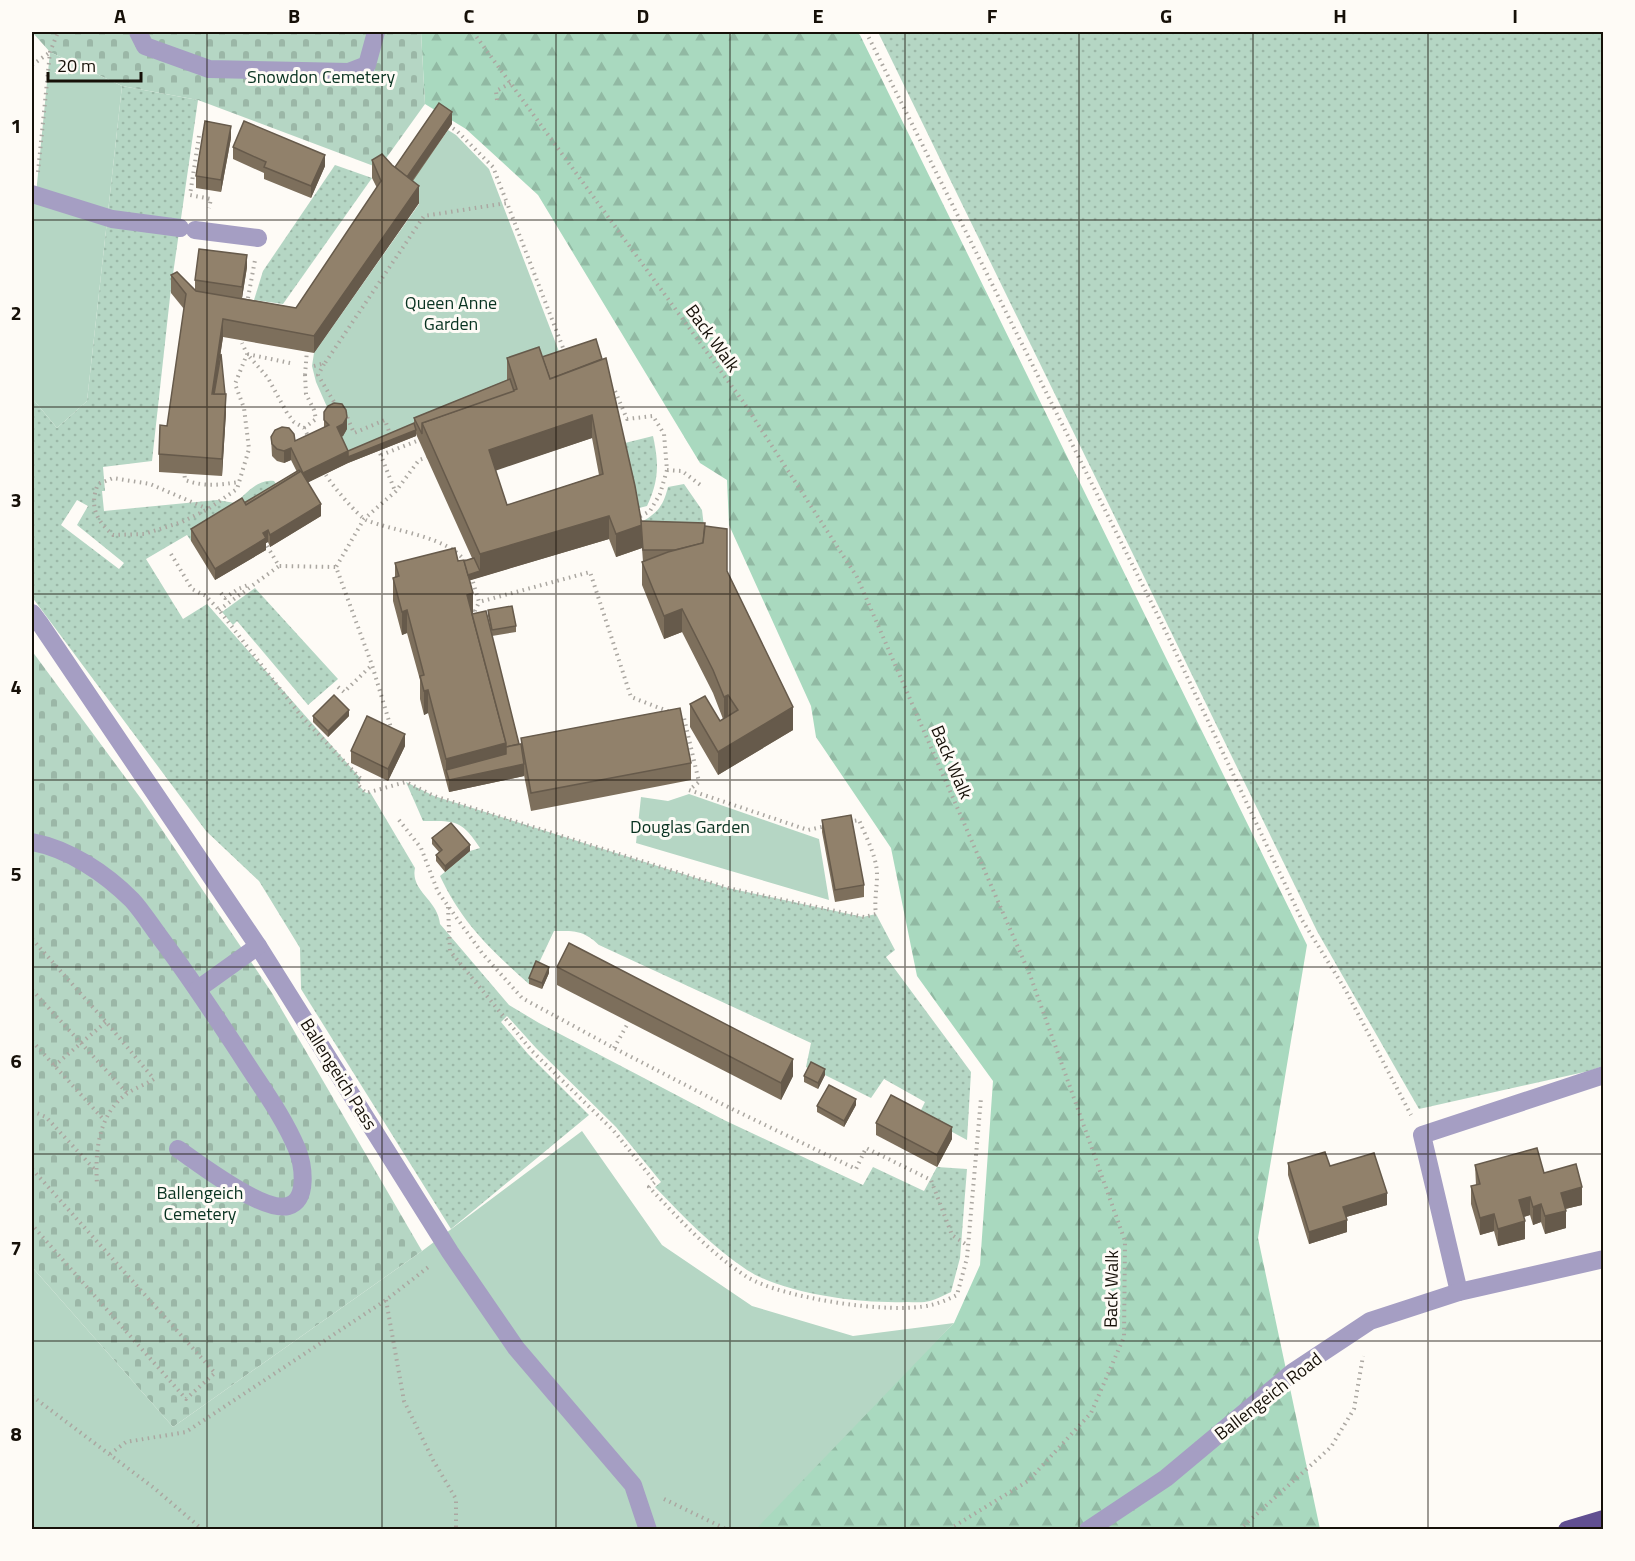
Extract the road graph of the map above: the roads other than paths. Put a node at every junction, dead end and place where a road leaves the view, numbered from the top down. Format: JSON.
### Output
{"nodes":[{"id":1,"x":138,"y":32,"type":"edge"},
{"id":2,"x":376,"y":32,"type":"edge"},
{"id":3,"x":34,"y":194,"type":"edge"},
{"id":4,"x":258,"y":238,"type":"dead end"},
{"id":5,"x":32,"y":614,"type":"edge"},
{"id":6,"x":32,"y":842,"type":"edge"},
{"id":7,"x":258,"y":946,"type":"junction"},
{"id":8,"x":198,"y":989,"type":"junction"},
{"id":9,"x":1604,"y":1075,"type":"edge"},
{"id":10,"x":178,"y":1149,"type":"dead end"},
{"id":11,"x":1604,"y":1259,"type":"edge"},
{"id":12,"x":1460,"y":1292,"type":"junction"},
{"id":13,"x":1604,"y":1519,"type":"edge"},
{"id":14,"x":648,"y":1530,"type":"edge"},
{"id":15,"x":1088,"y":1530,"type":"edge"},
{"id":16,"x":1567,"y":1530,"type":"edge"}],
"edges":[{"from":1,"to":2,"type":"street"},
{"from":3,"to":4,"type":"street"},
{"from":5,"to":7,"type":"street","name":"Ballengeich Pass"},
{"from":6,"to":8,"type":"street"},
{"from":7,"to":8,"type":"street"},
{"from":7,"to":14,"type":"street","name":"Ballengeich Pass"},
{"from":8,"to":10,"type":"street"},
{"from":9,"to":12,"type":"street"},
{"from":11,"to":12,"type":"street","name":"Ballengeich Road"},
{"from":12,"to":15,"type":"street","name":"Ballengeich Road"},
{"from":13,"to":16,"type":"main road"}]}
